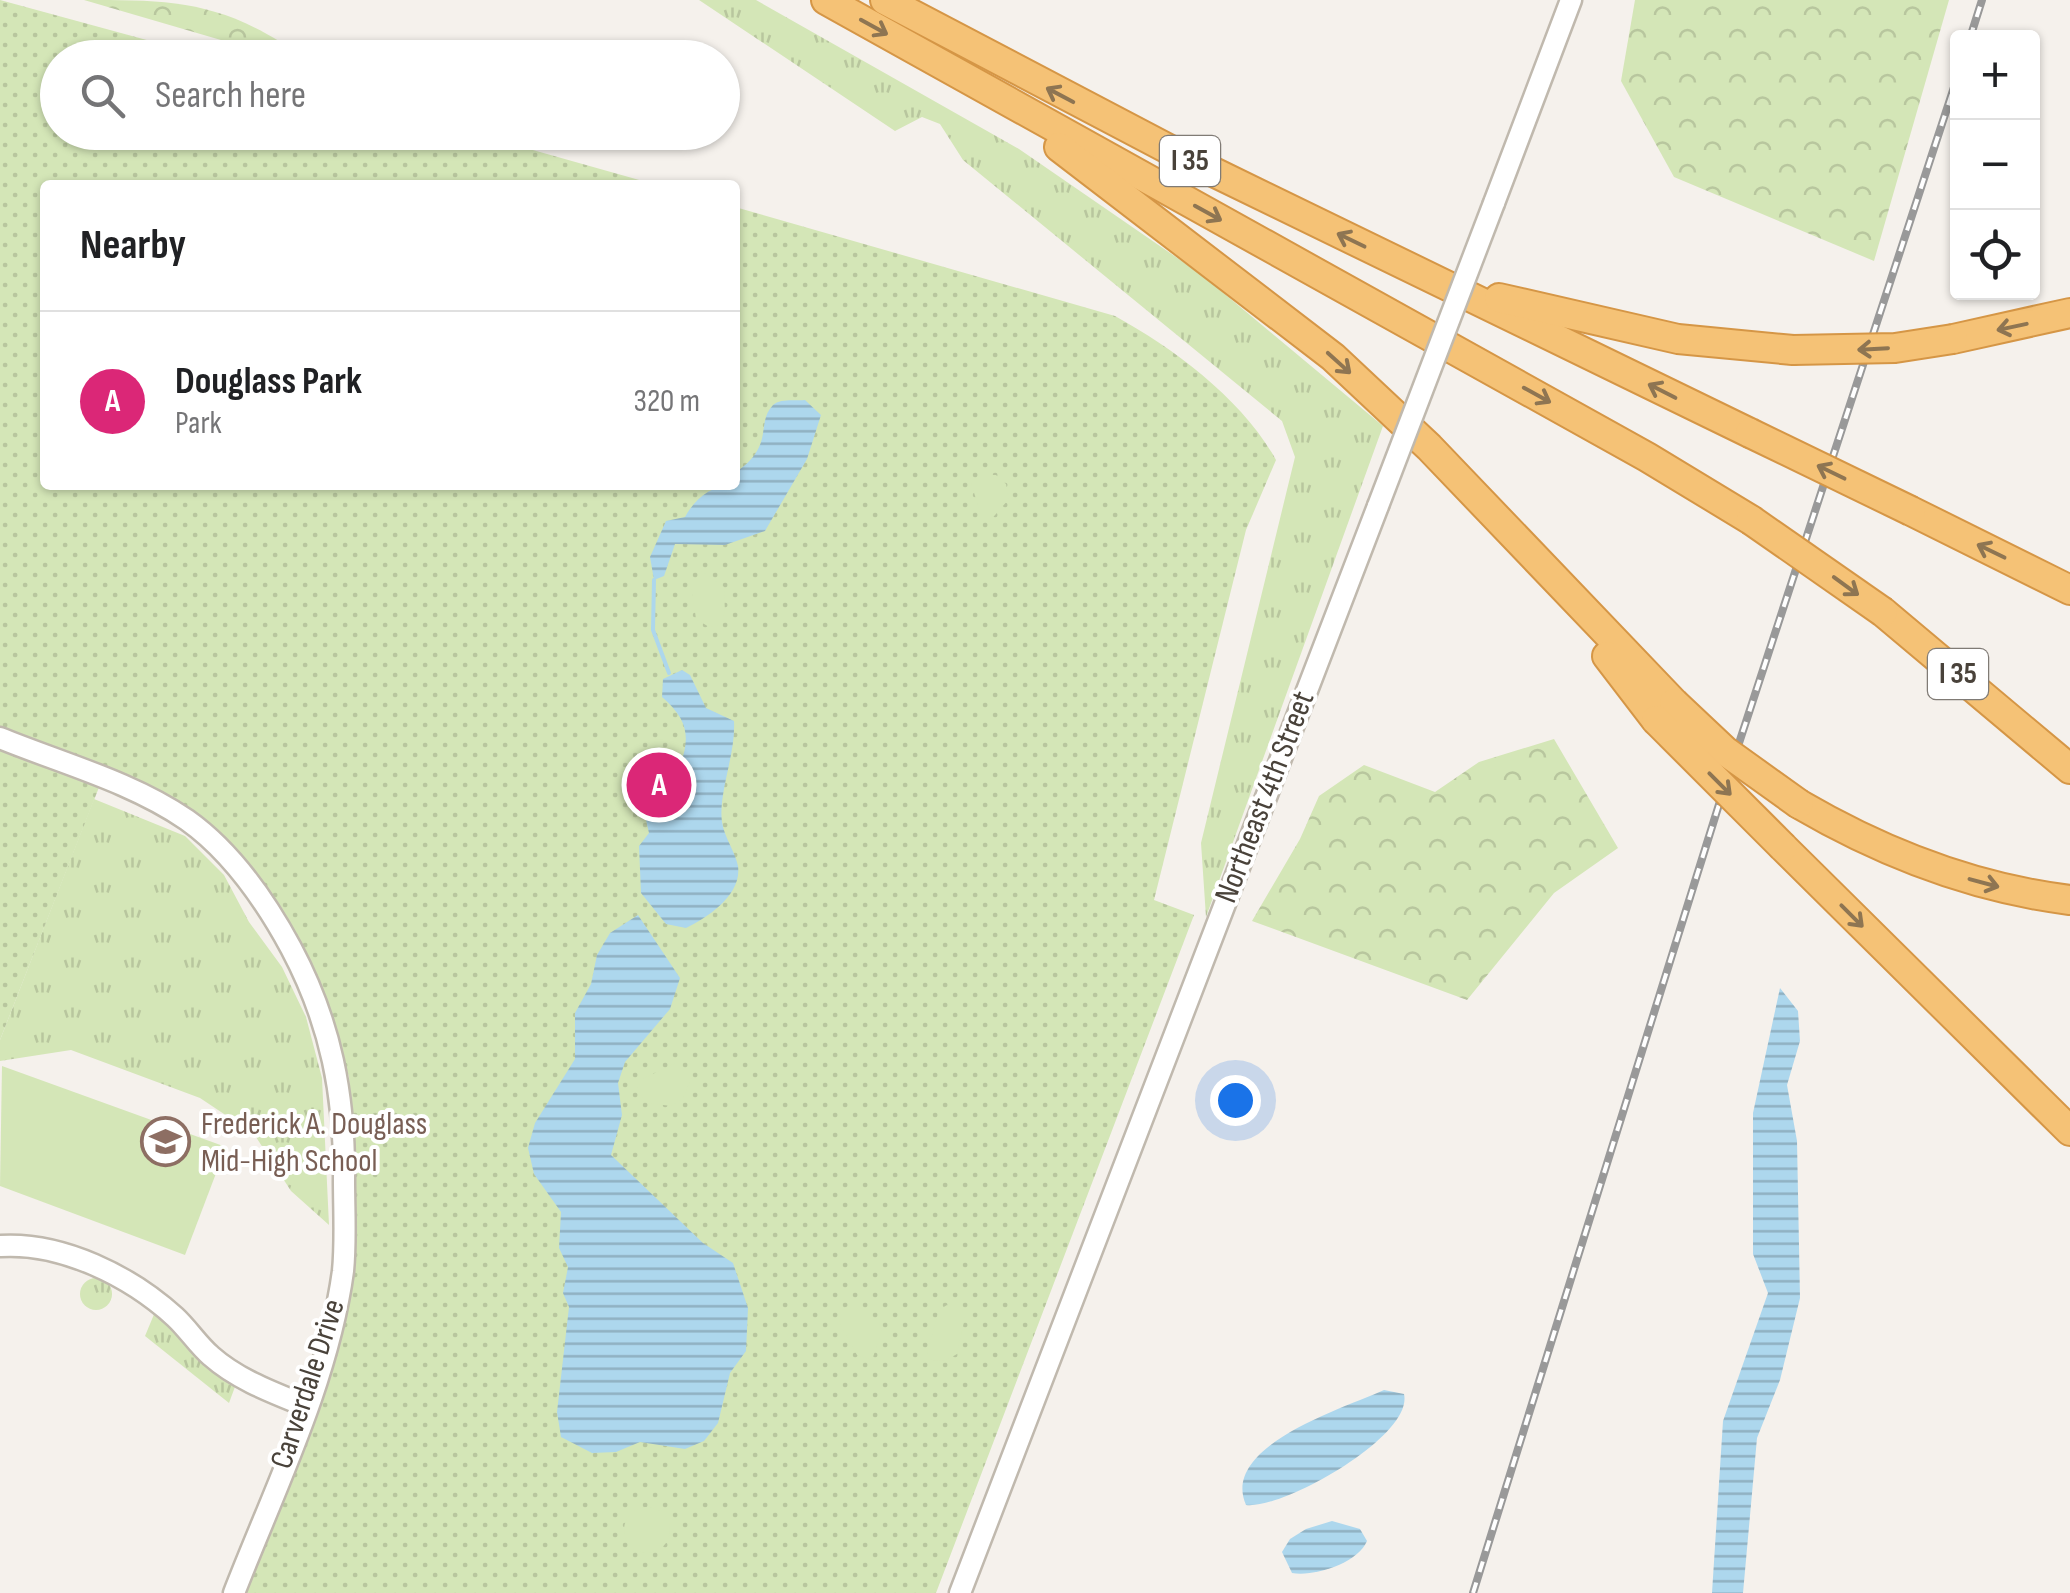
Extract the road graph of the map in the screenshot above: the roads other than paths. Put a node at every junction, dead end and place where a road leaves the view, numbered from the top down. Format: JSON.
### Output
{"nodes":[{"id":1,"x":826,"y":0,"type":"edge"},
{"id":2,"x":884,"y":0,"type":"edge"},
{"id":3,"x":1571,"y":0,"type":"edge"},
{"id":4,"x":970,"y":81,"type":"junction"},
{"id":5,"x":1439,"y":282,"type":"junction"},
{"id":6,"x":2070,"y":313,"type":"edge"},
{"id":7,"x":2070,"y":590,"type":"edge"},
{"id":8,"x":1665,"y":711,"type":"junction"},
{"id":9,"x":0,"y":738,"type":"edge"},
{"id":10,"x":2070,"y":769,"type":"edge"},
{"id":11,"x":2070,"y":900,"type":"edge"},
{"id":12,"x":2070,"y":1131,"type":"edge"},
{"id":13,"x":0,"y":1246,"type":"edge"},
{"id":14,"x":306,"y":1406,"type":"junction"},
{"id":15,"x":234,"y":1593,"type":"edge"},
{"id":16,"x":960,"y":1593,"type":"edge"}],
"edges":[{"from":1,"to":4,"type":"highway","number":"I 35","one_way":true},
{"from":5,"to":2,"type":"highway","number":"I 35","one_way":true},
{"from":3,"to":16,"type":"street","name":"Northeast 4th Street","bridge":true},
{"from":4,"to":8,"type":"highway","one_way":true},
{"from":4,"to":10,"type":"highway","number":"I 35","one_way":true,"bridge":true},
{"from":6,"to":5,"type":"highway","one_way":true,"bridge":true},
{"from":7,"to":5,"type":"highway","number":"I 35","one_way":true,"bridge":true},
{"from":8,"to":11,"type":"highway","one_way":true,"bridge":true},
{"from":8,"to":12,"type":"highway","one_way":true,"bridge":true},
{"from":9,"to":14,"type":"street","name":"Carverdale Drive"},
{"from":13,"to":14,"type":"street"},
{"from":14,"to":15,"type":"street","name":"Carverdale Drive"}]}
